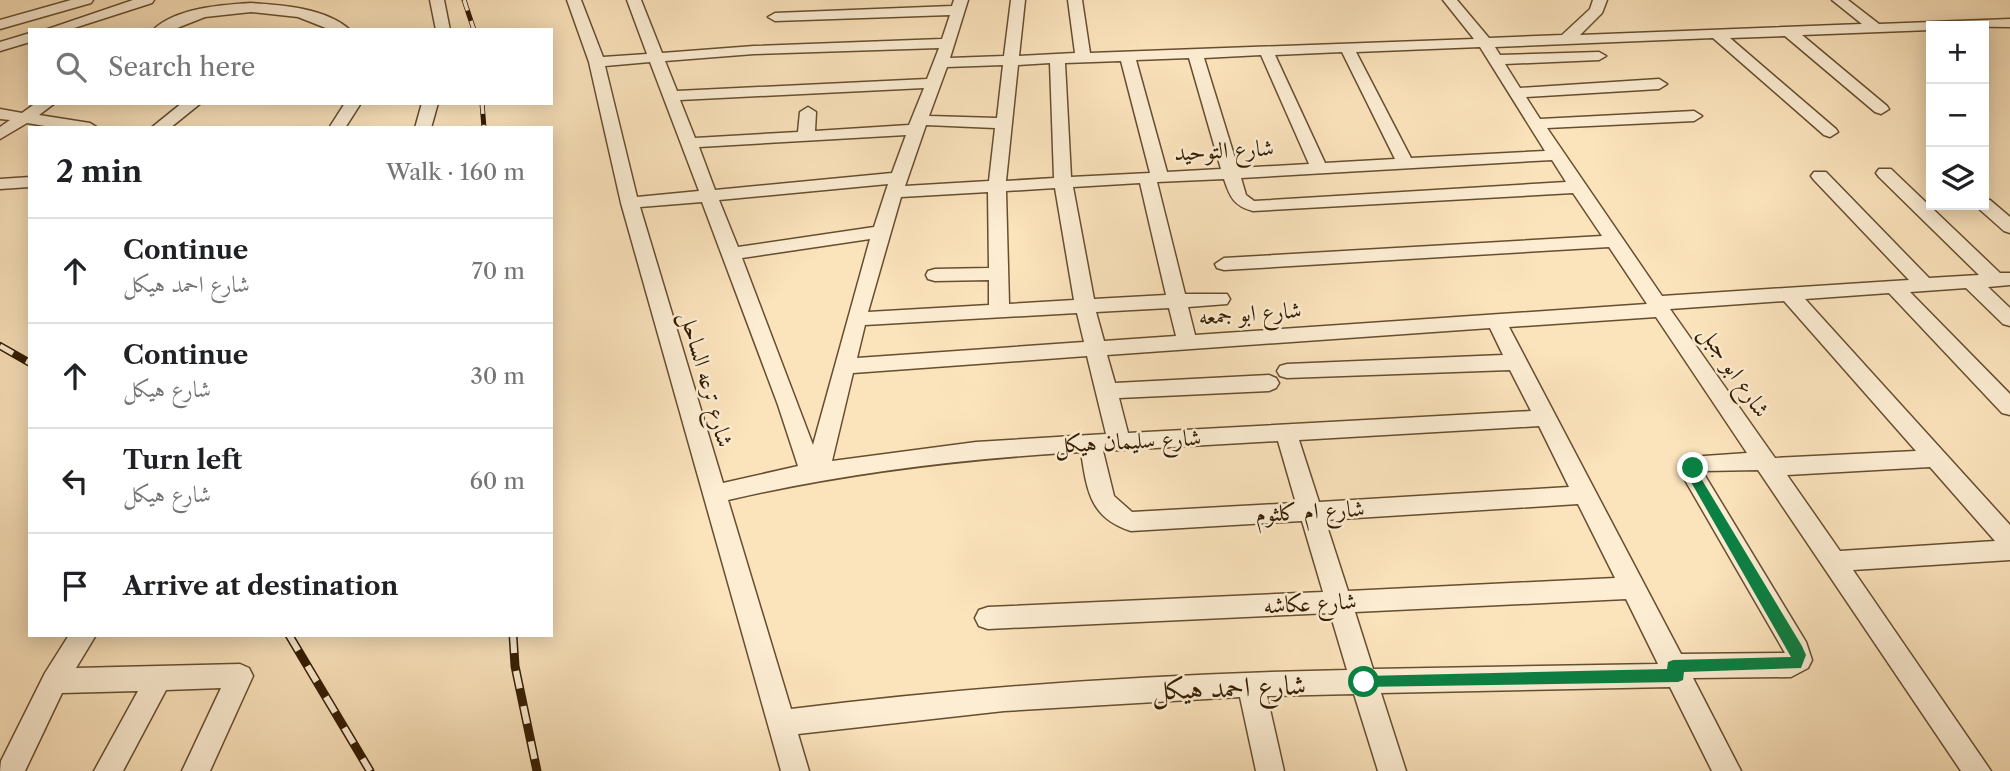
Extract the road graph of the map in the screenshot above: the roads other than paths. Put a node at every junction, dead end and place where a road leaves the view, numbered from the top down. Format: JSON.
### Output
{"nodes":[{"id":1,"x":86,"y":0,"type":"edge"},
{"id":2,"x":147,"y":0,"type":"edge"},
{"id":3,"x":438,"y":0,"type":"edge"},
{"id":4,"x":574,"y":0,"type":"edge"},
{"id":5,"x":634,"y":0,"type":"edge"},
{"id":6,"x":1018,"y":0,"type":"edge"},
{"id":7,"x":1075,"y":0,"type":"edge"},
{"id":8,"x":1450,"y":0,"type":"edge"},
{"id":9,"x":1601,"y":0,"type":"edge"},
{"id":10,"x":1839,"y":0,"type":"edge"},
{"id":11,"x":122,"y":3,"type":"edge"},
{"id":12,"x":960,"y":5,"type":"edge"},
{"id":13,"x":312,"y":16,"type":"junction"},
{"id":14,"x":775,"y":17,"type":"dead end"},
{"id":15,"x":177,"y":18,"type":"junction"},
{"id":16,"x":2010,"y":23,"type":"edge"},
{"id":17,"x":0,"y":24,"type":"edge"},
{"id":18,"x":57,"y":28,"type":"edge"},
{"id":19,"x":163,"y":28,"type":"edge"},
{"id":20,"x":296,"y":28,"type":"edge"},
{"id":21,"x":339,"y":28,"type":"edge"},
{"id":22,"x":443,"y":28,"type":"edge"},
{"id":23,"x":1876,"y":28,"type":"junction"},
{"id":24,"x":1788,"y":31,"type":"junction"},
{"id":25,"x":1717,"y":34,"type":"junction"},
{"id":26,"x":28,"y":37,"type":"edge"},
{"id":27,"x":1567,"y":39,"type":"junction"},
{"id":28,"x":3,"y":43,"type":"edge"},
{"id":29,"x":949,"y":43,"type":"junction"},
{"id":30,"x":28,"y":46,"type":"edge"},
{"id":31,"x":1347,"y":48,"type":"junction"},
{"id":32,"x":1266,"y":51,"type":"junction"},
{"id":33,"x":1491,"y":51,"type":"junction"},
{"id":34,"x":1195,"y":53,"type":"junction"},
{"id":35,"x":1127,"y":56,"type":"junction"},
{"id":36,"x":1599,"y":56,"type":"dead end"},
{"id":37,"x":654,"y":57,"type":"junction"},
{"id":38,"x":1083,"y":58,"type":"junction"},
{"id":39,"x":1057,"y":59,"type":"junction"},
{"id":40,"x":1012,"y":60,"type":"junction"},
{"id":41,"x":597,"y":62,"type":"junction"},
{"id":42,"x":941,"y":63,"type":"junction"},
{"id":43,"x":933,"y":83,"type":"junction"},
{"id":44,"x":1659,"y":85,"type":"dead end"},
{"id":45,"x":1515,"y":93,"type":"junction"},
{"id":46,"x":669,"y":96,"type":"junction"},
{"id":47,"x":44,"y":105,"type":"edge"},
{"id":48,"x":190,"y":105,"type":"edge"},
{"id":49,"x":352,"y":105,"type":"edge"},
{"id":50,"x":429,"y":105,"type":"edge"},
{"id":51,"x":1881,"y":109,"type":"dead end"},
{"id":52,"x":808,"y":112,"type":"dead end"},
{"id":53,"x":0,"y":114,"type":"edge"},
{"id":54,"x":1694,"y":116,"type":"dead end"},
{"id":55,"x":25,"y":118,"type":"junction"},
{"id":56,"x":1004,"y":122,"type":"junction"},
{"id":57,"x":1535,"y":124,"type":"junction"},
{"id":58,"x":917,"y":125,"type":"junction"},
{"id":59,"x":77,"y":126,"type":"edge"},
{"id":60,"x":162,"y":126,"type":"edge"},
{"id":61,"x":338,"y":126,"type":"edge"},
{"id":62,"x":424,"y":126,"type":"edge"},
{"id":63,"x":1830,"y":132,"type":"dead end"},
{"id":64,"x":0,"y":134,"type":"edge"},
{"id":65,"x":806,"y":136,"type":"junction"},
{"id":66,"x":688,"y":143,"type":"junction"},
{"id":67,"x":1556,"y":155,"type":"junction"},
{"id":68,"x":1405,"y":163,"type":"junction"},
{"id":69,"x":1319,"y":168,"type":"junction"},
{"id":70,"x":1230,"y":173,"type":"junction"},
{"id":71,"x":1885,"y":173,"type":"dead end"},
{"id":72,"x":1820,"y":176,"type":"dead end"},
{"id":73,"x":1153,"y":177,"type":"junction"},
{"id":74,"x":28,"y":182,"type":"edge"},
{"id":75,"x":1063,"y":182,"type":"junction"},
{"id":76,"x":0,"y":184,"type":"edge"},
{"id":77,"x":896,"y":185,"type":"junction"},
{"id":78,"x":997,"y":186,"type":"junction"},
{"id":79,"x":1578,"y":187,"type":"junction"},
{"id":80,"x":708,"y":196,"type":"junction"},
{"id":81,"x":630,"y":203,"type":"junction"},
{"id":82,"x":1989,"y":208,"type":"edge"},
{"id":83,"x":2010,"y":227,"type":"edge"},
{"id":84,"x":881,"y":232,"type":"junction"},
{"id":85,"x":1614,"y":241,"type":"junction"},
{"id":86,"x":731,"y":254,"type":"junction"},
{"id":87,"x":1224,"y":264,"type":"dead end"},
{"id":88,"x":999,"y":274,"type":"junction"},
{"id":89,"x":934,"y":275,"type":"dead end"},
{"id":90,"x":2002,"y":279,"type":"edge"},
{"id":91,"x":1970,"y":281,"type":"junction"},
{"id":92,"x":1924,"y":284,"type":"junction"},
{"id":93,"x":1894,"y":287,"type":"junction"},
{"id":94,"x":1789,"y":294,"type":"junction"},
{"id":95,"x":1220,"y":299,"type":"dead end"},
{"id":96,"x":1177,"y":301,"type":"junction"},
{"id":97,"x":1085,"y":306,"type":"junction"},
{"id":98,"x":1659,"y":306,"type":"junction"},
{"id":99,"x":999,"y":311,"type":"junction"},
{"id":100,"x":856,"y":319,"type":"junction"},
{"id":101,"x":2010,"y":319,"type":"edge"},
{"id":102,"x":1496,"y":321,"type":"junction"},
{"id":103,"x":1187,"y":342,"type":"junction"},
{"id":104,"x":1095,"y":348,"type":"junction"},
{"id":105,"x":1517,"y":362,"type":"junction"},
{"id":106,"x":844,"y":366,"type":"junction"},
{"id":107,"x":1106,"y":391,"type":"junction"},
{"id":108,"x":2010,"y":407,"type":"edge"},
{"id":109,"x":1546,"y":418,"type":"junction"},
{"id":110,"x":1286,"y":433,"type":"junction"},
{"id":111,"x":1119,"y":442,"type":"junction"},
{"id":112,"x":1090,"y":443,"type":"junction"},
{"id":113,"x":1936,"y":458,"type":"junction"},
{"id":114,"x":1767,"y":464,"type":"junction"},
{"id":115,"x":814,"y":472,"type":"junction"},
{"id":116,"x":713,"y":494,"type":"junction"},
{"id":117,"x":1585,"y":495,"type":"junction"},
{"id":118,"x":1310,"y":511,"type":"junction"},
{"id":119,"x":2010,"y":541,"type":"edge"},
{"id":120,"x":2010,"y":550,"type":"edge"},
{"id":121,"x":1833,"y":561,"type":"junction"},
{"id":122,"x":1633,"y":588,"type":"junction"},
{"id":123,"x":1339,"y":602,"type":"junction"},
{"id":124,"x":988,"y":618,"type":"dead end"},
{"id":125,"x":82,"y":637,"type":"edge"},
{"id":126,"x":1675,"y":671,"type":"junction"},
{"id":127,"x":159,"y":678,"type":"junction"},
{"id":128,"x":54,"y":681,"type":"junction"},
{"id":129,"x":1364,"y":682,"type":"junction"},
{"id":130,"x":1251,"y":686,"type":"junction"},
{"id":131,"x":781,"y":723,"type":"junction"},
{"id":132,"x":11,"y":771,"type":"edge"},
{"id":133,"x":108,"y":771,"type":"edge"},
{"id":134,"x":196,"y":771,"type":"edge"},
{"id":135,"x":795,"y":771,"type":"edge"},
{"id":136,"x":1270,"y":771,"type":"edge"},
{"id":137,"x":1392,"y":771,"type":"edge"},
{"id":138,"x":1727,"y":771,"type":"edge"},
{"id":139,"x":1977,"y":771,"type":"edge"}],
"edges":[{"from":1,"to":17,"type":"street"},
{"from":2,"to":11,"type":"street"},
{"from":3,"to":22,"type":"street"},
{"from":4,"to":41,"type":"street","name":"شارع ترعه الساحل"},
{"from":5,"to":37,"type":"street"},
{"from":6,"to":40,"type":"street"},
{"from":7,"to":38,"type":"street"},
{"from":8,"to":33,"type":"street","name":"شارع ابو جبل"},
{"from":9,"to":27,"type":"street"},
{"from":10,"to":23,"type":"street"},
{"from":11,"to":15,"type":"street"},
{"from":11,"to":18,"type":"street"},
{"from":12,"to":14,"type":"street"},
{"from":12,"to":29,"type":"street"},
{"from":13,"to":15,"type":"street"},
{"from":13,"to":20,"type":"street"},
{"from":13,"to":21,"type":"street"},
{"from":15,"to":19,"type":"street"},
{"from":16,"to":23,"type":"street"},
{"from":23,"to":24,"type":"street"},
{"from":24,"to":25,"type":"street"},
{"from":24,"to":51,"type":"street"},
{"from":25,"to":27,"type":"street"},
{"from":25,"to":63,"type":"street"},
{"from":26,"to":28,"type":"street"},
{"from":27,"to":33,"type":"street"},
{"from":28,"to":30,"type":"street"},
{"from":29,"to":37,"type":"street"},
{"from":29,"to":42,"type":"street"},
{"from":31,"to":32,"type":"street"},
{"from":31,"to":33,"type":"street"},
{"from":31,"to":68,"type":"street"},
{"from":32,"to":34,"type":"street"},
{"from":32,"to":69,"type":"street"},
{"from":33,"to":36,"type":"street"},
{"from":33,"to":45,"type":"street","name":"شارع ابو جبل"},
{"from":34,"to":35,"type":"street"},
{"from":34,"to":70,"type":"street"},
{"from":35,"to":38,"type":"street"},
{"from":35,"to":73,"type":"street"},
{"from":37,"to":41,"type":"street"},
{"from":37,"to":46,"type":"street"},
{"from":38,"to":39,"type":"street"},
{"from":39,"to":40,"type":"street"},
{"from":39,"to":75,"type":"street"},
{"from":40,"to":42,"type":"street"},
{"from":40,"to":56,"type":"street"},
{"from":41,"to":81,"type":"street","name":"شارع ترعه الساحل"},
{"from":42,"to":43,"type":"street"},
{"from":43,"to":46,"type":"street"},
{"from":43,"to":58,"type":"street"},
{"from":44,"to":45,"type":"street"},
{"from":45,"to":57,"type":"street","name":"شارع ابو جبل"},
{"from":46,"to":66,"type":"street"},
{"from":47,"to":55,"type":"street"},
{"from":48,"to":60,"type":"street"},
{"from":49,"to":61,"type":"street"},
{"from":50,"to":62,"type":"street"},
{"from":52,"to":65,"type":"street"},
{"from":53,"to":55,"type":"street"},
{"from":54,"to":57,"type":"street"},
{"from":55,"to":59,"type":"street"},
{"from":55,"to":64,"type":"street"},
{"from":56,"to":58,"type":"street"},
{"from":56,"to":78,"type":"street"},
{"from":57,"to":67,"type":"street","name":"شارع ابو جبل"},
{"from":58,"to":65,"type":"street"},
{"from":58,"to":77,"type":"street"},
{"from":65,"to":66,"type":"street"},
{"from":66,"to":80,"type":"street"},
{"from":67,"to":68,"type":"street","name":"شارع التوحيد"},
{"from":67,"to":79,"type":"street","name":"شارع ابو جبل"},
{"from":68,"to":69,"type":"street","name":"شارع التوحيد"},
{"from":69,"to":70,"type":"street","name":"شارع التوحيد"},
{"from":70,"to":73,"type":"street","name":"شارع التوحيد"},
{"from":70,"to":79,"type":"street"},
{"from":71,"to":90,"type":"street"},
{"from":72,"to":92,"type":"street"},
{"from":73,"to":75,"type":"street","name":"شارع التوحيد"},
{"from":73,"to":96,"type":"street"},
{"from":74,"to":76,"type":"street"},
{"from":75,"to":78,"type":"street","name":"شارع التوحيد"},
{"from":75,"to":97,"type":"street"},
{"from":77,"to":78,"type":"street","name":"شارع التوحيد"},
{"from":77,"to":80,"type":"street","name":"شارع التوحيد"},
{"from":77,"to":84,"type":"street"},
{"from":78,"to":88,"type":"street"},
{"from":79,"to":85,"type":"street","name":"شارع ابو جبل"},
{"from":80,"to":81,"type":"street","name":"شارع التوحيد"},
{"from":80,"to":86,"type":"street"},
{"from":81,"to":116,"type":"street","name":"شارع ترعه الساحل"},
{"from":82,"to":83,"type":"street"},
{"from":84,"to":86,"type":"street"},
{"from":84,"to":100,"type":"street"},
{"from":85,"to":87,"type":"street"},
{"from":85,"to":98,"type":"street","name":"شارع ابو جبل"},
{"from":86,"to":115,"type":"street"},
{"from":88,"to":89,"type":"street"},
{"from":88,"to":99,"type":"street"},
{"from":90,"to":91,"type":"street","name":"شارع ابو جمعه"},
{"from":91,"to":92,"type":"street","name":"شارع ابو جمعه"},
{"from":91,"to":101,"type":"street"},
{"from":92,"to":93,"type":"street","name":"شارع ابو جمعه"},
{"from":93,"to":94,"type":"street","name":"شارع ابو جمعه"},
{"from":93,"to":108,"type":"street"},
{"from":94,"to":98,"type":"street","name":"شارع ابو جمعه"},
{"from":94,"to":113,"type":"street"},
{"from":95,"to":96,"type":"street"},
{"from":96,"to":97,"type":"street"},
{"from":96,"to":103,"type":"street"},
{"from":97,"to":99,"type":"street"},
{"from":97,"to":104,"type":"street"},
{"from":98,"to":102,"type":"street","name":"شارع ابو جمعه"},
{"from":98,"to":114,"type":"street","name":"شارع ابو جبل"},
{"from":99,"to":100,"type":"street"},
{"from":100,"to":106,"type":"street"},
{"from":102,"to":103,"type":"street","name":"شارع ابو جمعه"},
{"from":102,"to":105,"type":"street"},
{"from":103,"to":104,"type":"street","name":"شارع ابو جمعه"},
{"from":104,"to":106,"type":"street","name":"شارع ابو جمعه"},
{"from":104,"to":107,"type":"street"},
{"from":105,"to":107,"type":"street"},
{"from":105,"to":109,"type":"street"},
{"from":106,"to":115,"type":"street"},
{"from":107,"to":111,"type":"street"},
{"from":109,"to":110,"type":"street","name":"شارع سليمان هيكل"},
{"from":109,"to":117,"type":"street"},
{"from":110,"to":111,"type":"street","name":"شارع سليمان هيكل"},
{"from":110,"to":118,"type":"street"},
{"from":111,"to":112,"type":"street","name":"شارع سليمان هيكل"},
{"from":112,"to":115,"type":"street","name":"شارع سليمان هيكل"},
{"from":112,"to":118,"type":"street","name":"شارع ام كلثوم"},
{"from":113,"to":114,"type":"street"},
{"from":113,"to":119,"type":"street"},
{"from":114,"to":121,"type":"street","name":"شارع ابو جبل"},
{"from":114,"to":126,"type":"street","name":"شارع احمد هيكل"},
{"from":115,"to":116,"type":"street","name":"شارع سليمان هيكل"},
{"from":116,"to":131,"type":"street","name":"شارع ترعه الساحل"},
{"from":117,"to":118,"type":"street","name":"شارع ام كلثوم"},
{"from":117,"to":122,"type":"street"},
{"from":118,"to":123,"type":"street"},
{"from":120,"to":121,"type":"street"},
{"from":121,"to":139,"type":"street","name":"شارع ابو جبل"},
{"from":122,"to":123,"type":"street","name":"شارع عكاشه"},
{"from":122,"to":126,"type":"street"},
{"from":123,"to":124,"type":"street","name":"شارع عكاشه"},
{"from":123,"to":129,"type":"street"},
{"from":125,"to":128,"type":"street"},
{"from":126,"to":129,"type":"street","name":"شارع احمد هيكل"},
{"from":126,"to":138,"type":"street"},
{"from":127,"to":128,"type":"street"},
{"from":127,"to":133,"type":"street"},
{"from":127,"to":134,"type":"street"},
{"from":128,"to":132,"type":"street"},
{"from":129,"to":130,"type":"street","name":"شارع احمد هيكل"},
{"from":129,"to":137,"type":"street"},
{"from":130,"to":131,"type":"street","name":"شارع احمد هيكل"},
{"from":130,"to":136,"type":"street"},
{"from":131,"to":135,"type":"street","name":"شارع ترعه الساحل"}]}
